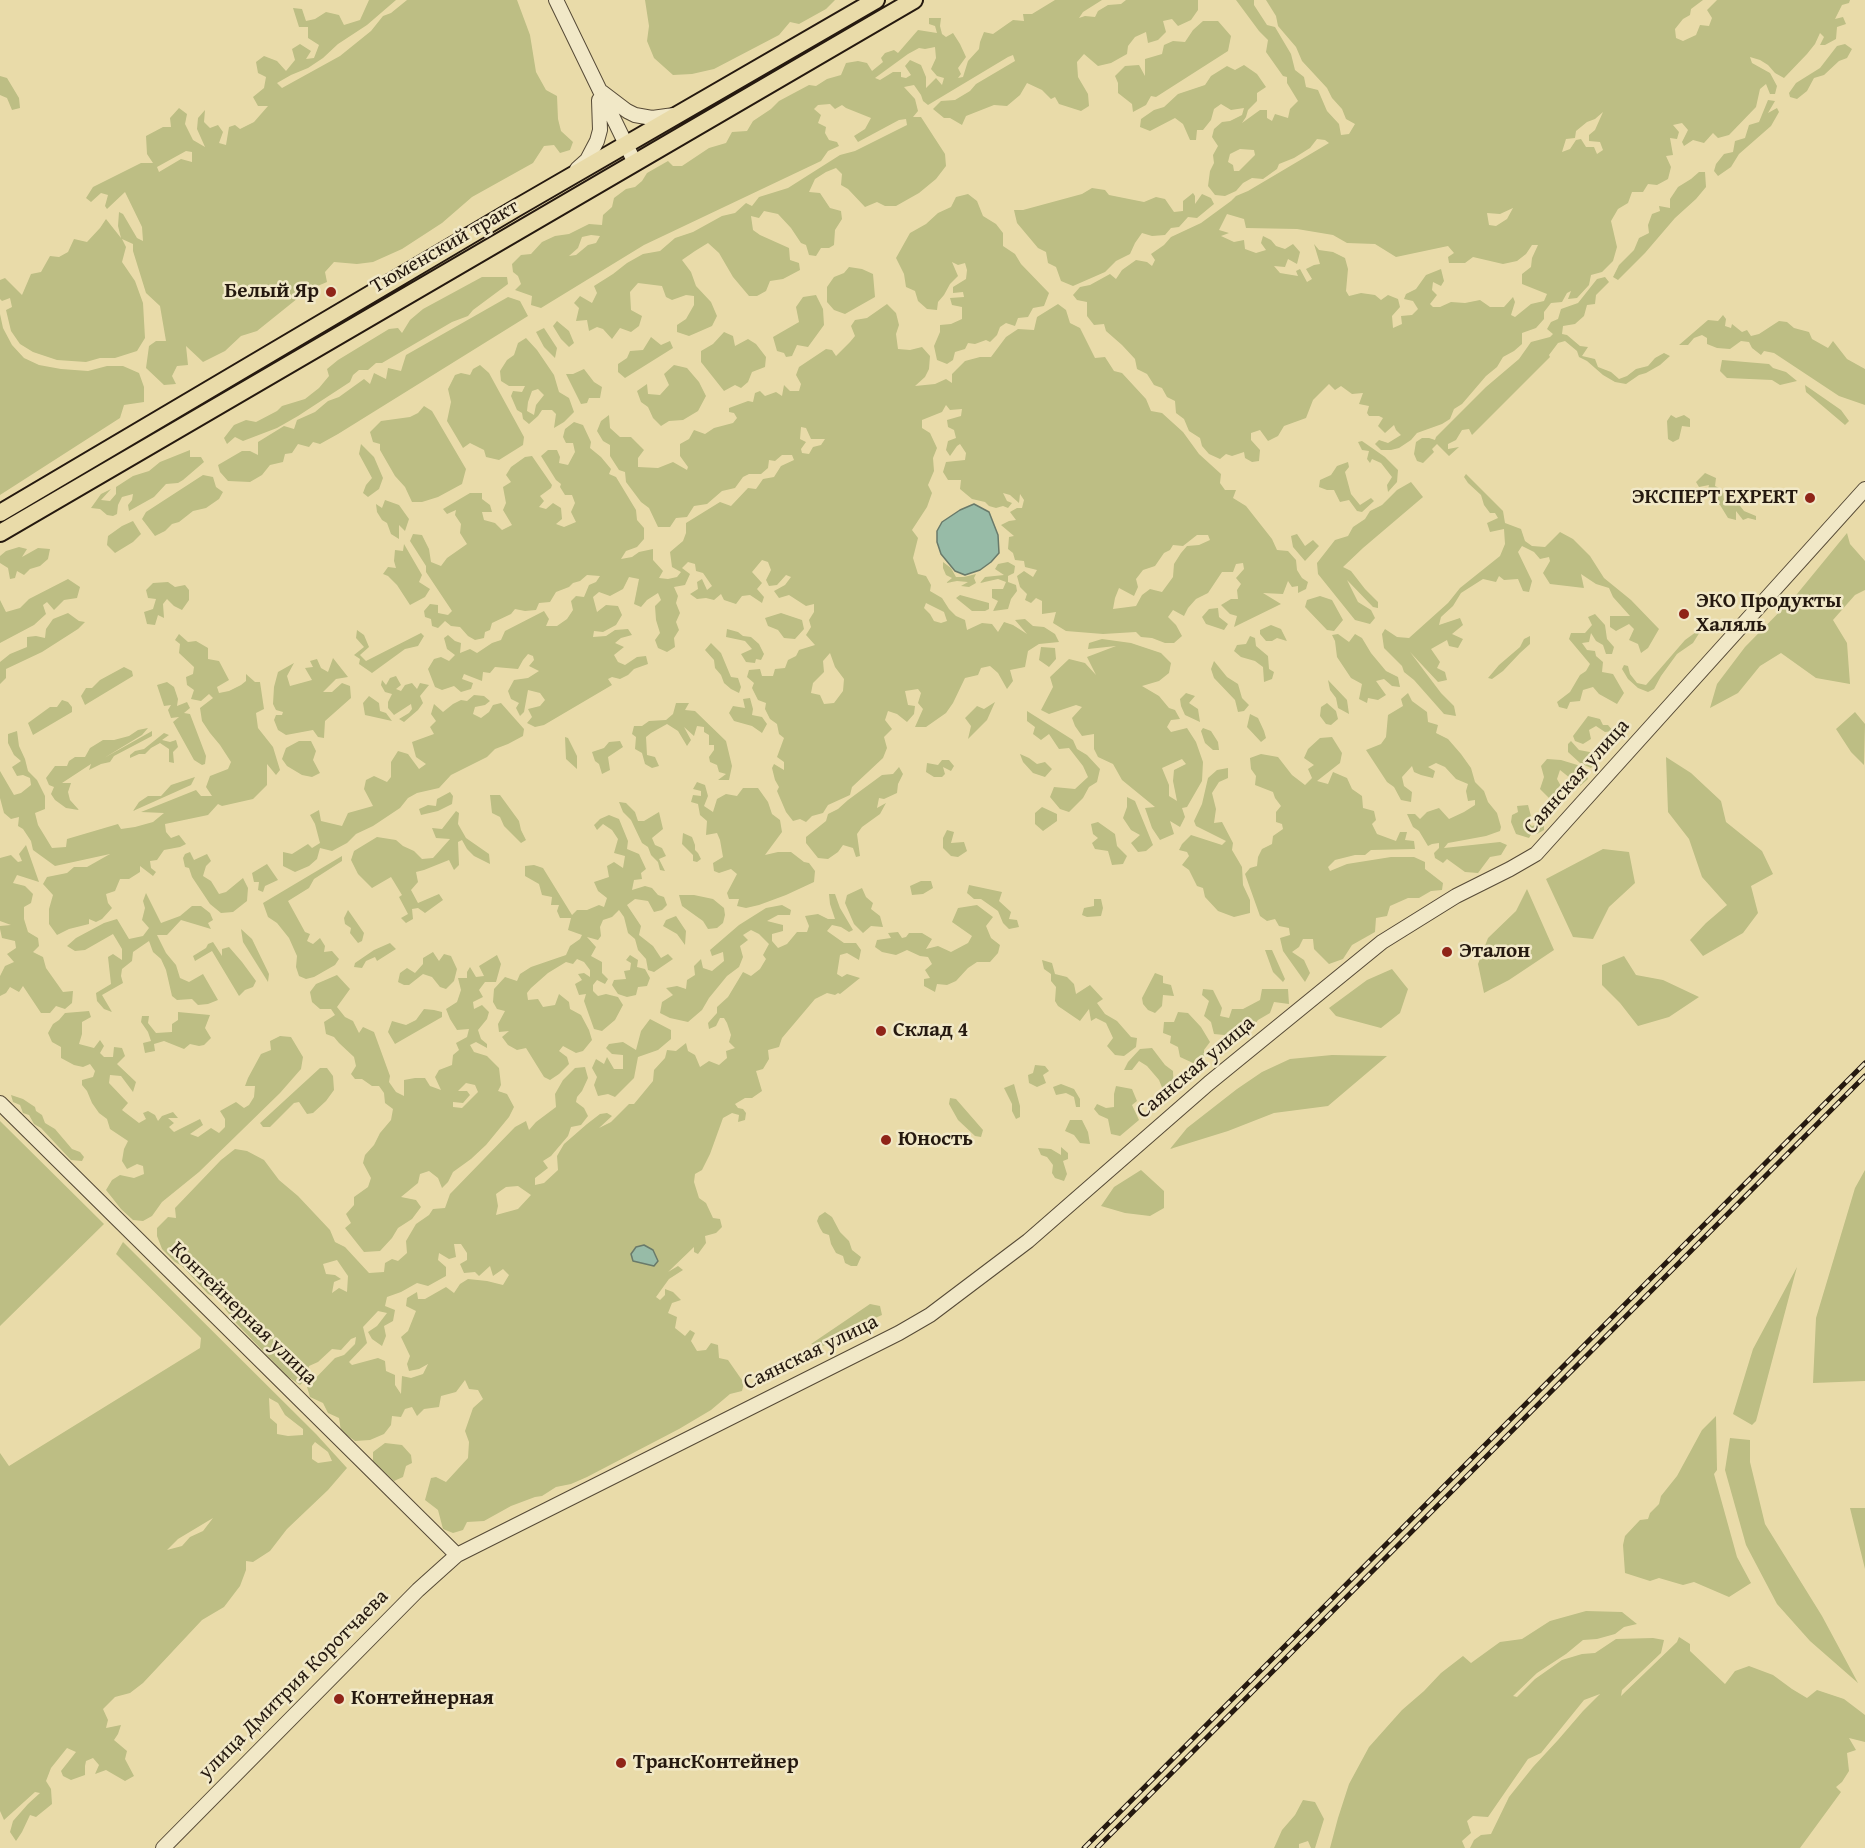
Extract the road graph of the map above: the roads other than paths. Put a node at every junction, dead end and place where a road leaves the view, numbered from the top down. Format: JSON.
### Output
{"nodes":[{"id":1,"x":556,"y":0,"type":"edge"},
{"id":2,"x":876,"y":0,"type":"edge"},
{"id":3,"x":914,"y":0,"type":"edge"},
{"id":4,"x":598,"y":89,"type":"junction"},
{"id":5,"x":682,"y":113,"type":"junction"},
{"id":6,"x":626,"y":146,"type":"junction"},
{"id":7,"x":634,"y":163,"type":"junction"},
{"id":8,"x":566,"y":179,"type":"junction"},
{"id":9,"x":1865,"y":489,"type":"edge"},
{"id":10,"x":0,"y":513,"type":"edge"},
{"id":11,"x":0,"y":532,"type":"edge"},
{"id":12,"x":0,"y":1103,"type":"edge"},
{"id":13,"x":457,"y":1555,"type":"junction"},
{"id":14,"x":163,"y":1848,"type":"edge"}],
"edges":[{"from":1,"to":4,"type":"street"},
{"from":2,"to":5,"type":"main road","name":"Тюменский тракт"},
{"from":3,"to":7,"type":"main road","name":"Тюменский тракт"},
{"from":4,"to":5,"type":"street"},
{"from":4,"to":6,"type":"street"},
{"from":4,"to":8,"type":"street"},
{"from":5,"to":6,"type":"main road","name":"Тюменский тракт"},
{"from":6,"to":7,"type":"street"},
{"from":6,"to":8,"type":"main road","name":"Тюменский тракт"},
{"from":7,"to":11,"type":"main road","name":"Тюменский тракт"},
{"from":8,"to":10,"type":"main road","name":"Тюменский тракт"},
{"from":9,"to":13,"type":"street","name":"Саянская улица"},
{"from":12,"to":13,"type":"street","name":"Контейнерная улица"},
{"from":13,"to":14,"type":"street","name":"улица Дмитрия Коротчаева"}]}
